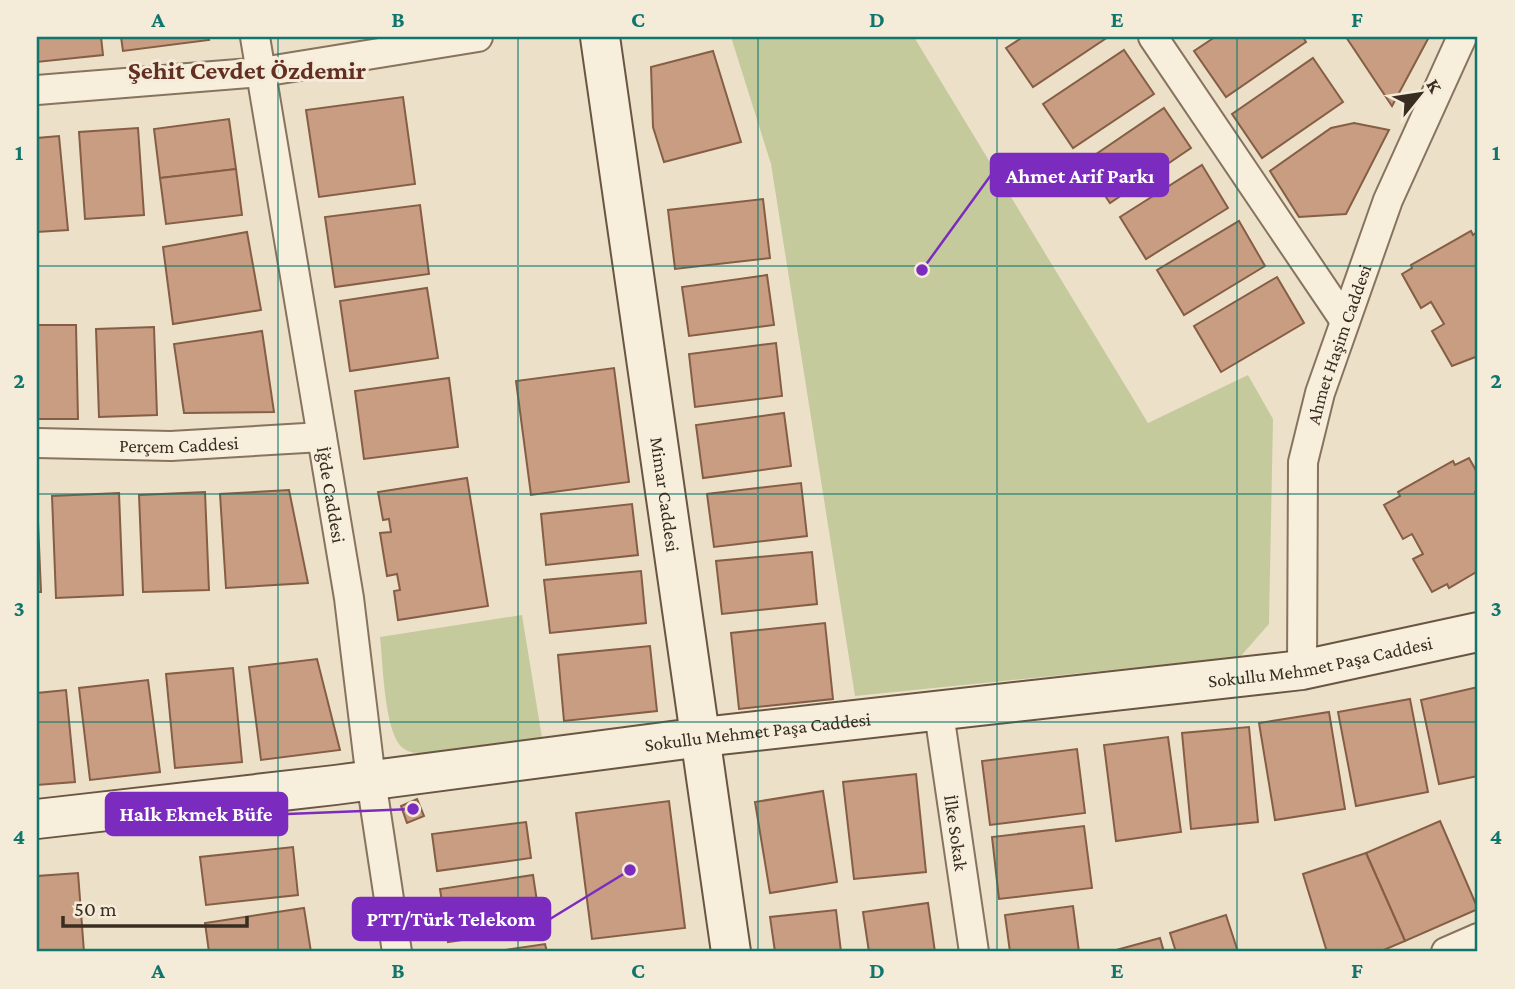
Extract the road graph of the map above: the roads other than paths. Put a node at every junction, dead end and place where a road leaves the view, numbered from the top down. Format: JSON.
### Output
{"nodes":[{"id":1,"x":255,"y":37,"type":"edge"},
{"id":2,"x":478,"y":37,"type":"edge"},
{"id":3,"x":600,"y":37,"type":"edge"},
{"id":4,"x":1153,"y":37,"type":"edge"},
{"id":5,"x":1462,"y":37,"type":"edge"},
{"id":6,"x":434,"y":39,"type":"edge"},
{"id":7,"x":262,"y":72,"type":"junction"},
{"id":8,"x":37,"y":90,"type":"edge"},
{"id":9,"x":1345,"y":321,"type":"junction"},
{"id":10,"x":322,"y":437,"type":"junction"},
{"id":11,"x":37,"y":443,"type":"edge"},
{"id":12,"x":1478,"y":632,"type":"edge"},
{"id":13,"x":1302,"y":670,"type":"junction"},
{"id":14,"x":939,"y":713,"type":"junction"},
{"id":15,"x":702,"y":737,"type":"junction"},
{"id":16,"x":371,"y":780,"type":"junction"},
{"id":17,"x":37,"y":819,"type":"edge"},
{"id":18,"x":1478,"y":938,"type":"edge"},
{"id":19,"x":397,"y":952,"type":"edge"},
{"id":20,"x":731,"y":952,"type":"edge"},
{"id":21,"x":974,"y":952,"type":"edge"},
{"id":22,"x":1446,"y":952,"type":"edge"}],
"edges":[{"from":1,"to":7,"type":"street","name":"İğde Caddesi"},
{"from":2,"to":6,"type":"street"},
{"from":3,"to":15,"type":"main road","name":"Mimar Caddesi"},
{"from":4,"to":9,"type":"street"},
{"from":5,"to":9,"type":"street","name":"Ahmet Haşim Caddesi"},
{"from":6,"to":7,"type":"street"},
{"from":7,"to":8,"type":"street"},
{"from":7,"to":10,"type":"street","name":"İğde Caddesi"},
{"from":9,"to":13,"type":"street","name":"Ahmet Haşim Caddesi"},
{"from":10,"to":11,"type":"street","name":"Perçem Caddesi"},
{"from":10,"to":16,"type":"street","name":"İğde Caddesi"},
{"from":12,"to":13,"type":"main road","name":"Sokullu Mehmet Paşa Caddesi"},
{"from":13,"to":14,"type":"main road","name":"Sokullu Mehmet Paşa Caddesi"},
{"from":14,"to":15,"type":"main road","name":"Sokullu Mehmet Paşa Caddesi"},
{"from":14,"to":21,"type":"street","name":"İlke Sokak"},
{"from":15,"to":16,"type":"main road","name":"Sokullu Mehmet Paşa Caddesi"},
{"from":15,"to":20,"type":"main road","name":"Mimar Caddesi"},
{"from":16,"to":17,"type":"main road","name":"Sokullu Mehmet Paşa Caddesi"},
{"from":16,"to":19,"type":"street","name":"İğde Caddesi"},
{"from":18,"to":22,"type":"street"}]}
